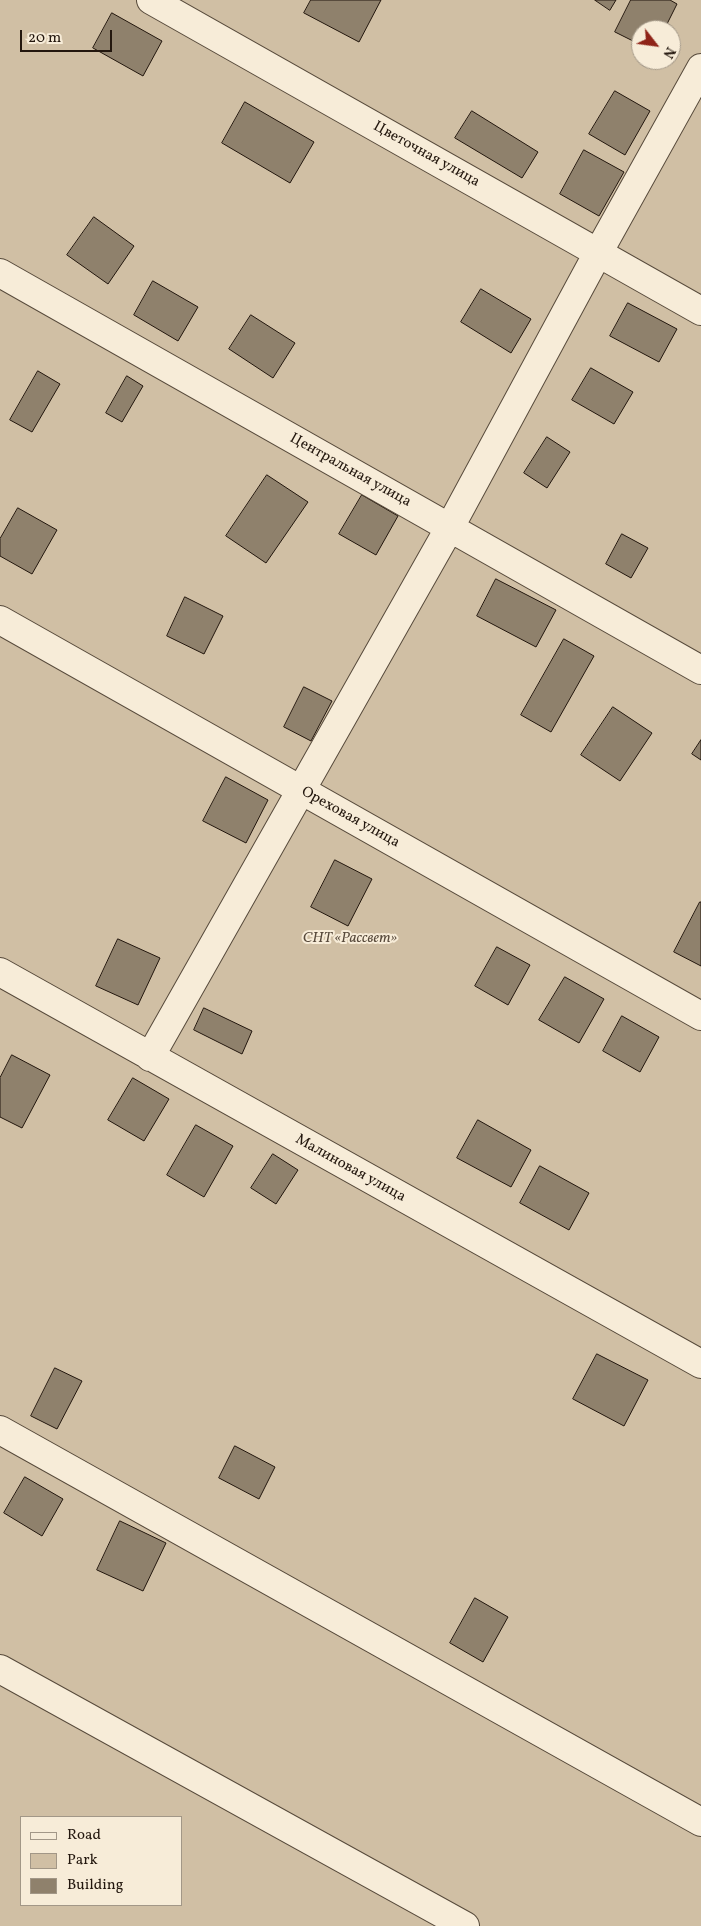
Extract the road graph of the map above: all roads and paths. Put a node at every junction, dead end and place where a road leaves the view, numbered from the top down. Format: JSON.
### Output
{"nodes":[{"id":1,"x":151,"y":0,"type":"edge"},
{"id":2,"x":701,"y":68,"type":"edge"},
{"id":3,"x":598,"y":253,"type":"junction"},
{"id":4,"x":0,"y":273,"type":"edge"},
{"id":5,"x":701,"y":311,"type":"edge"},
{"id":6,"x":450,"y":528,"type":"junction"},
{"id":7,"x":0,"y":620,"type":"edge"},
{"id":8,"x":701,"y":670,"type":"edge"},
{"id":9,"x":302,"y":790,"type":"junction"},
{"id":10,"x":0,"y":972,"type":"edge"},
{"id":11,"x":701,"y":1016,"type":"edge"},
{"id":12,"x":150,"y":1057,"type":"junction"},
{"id":13,"x":701,"y":1364,"type":"edge"},
{"id":14,"x":0,"y":1430,"type":"edge"},
{"id":15,"x":0,"y":1669,"type":"edge"},
{"id":16,"x":701,"y":1822,"type":"edge"},
{"id":17,"x":466,"y":1926,"type":"edge"}],
"edges":[{"from":1,"to":3,"type":"street","name":"Цветочная улица"},
{"from":2,"to":3,"type":"street"},
{"from":3,"to":5,"type":"street","name":"Цветочная улица"},
{"from":3,"to":6,"type":"street"},
{"from":4,"to":6,"type":"street","name":"Центральная улица"},
{"from":6,"to":8,"type":"street","name":"Центральная улица"},
{"from":6,"to":9,"type":"street"},
{"from":7,"to":9,"type":"street","name":"Ореховая улица"},
{"from":9,"to":11,"type":"street","name":"Ореховая улица"},
{"from":9,"to":12,"type":"street"},
{"from":10,"to":12,"type":"street","name":"Малиновая улица"},
{"from":12,"to":13,"type":"street","name":"Малиновая улица"},
{"from":14,"to":16,"type":"street"},
{"from":15,"to":17,"type":"street"}]}
